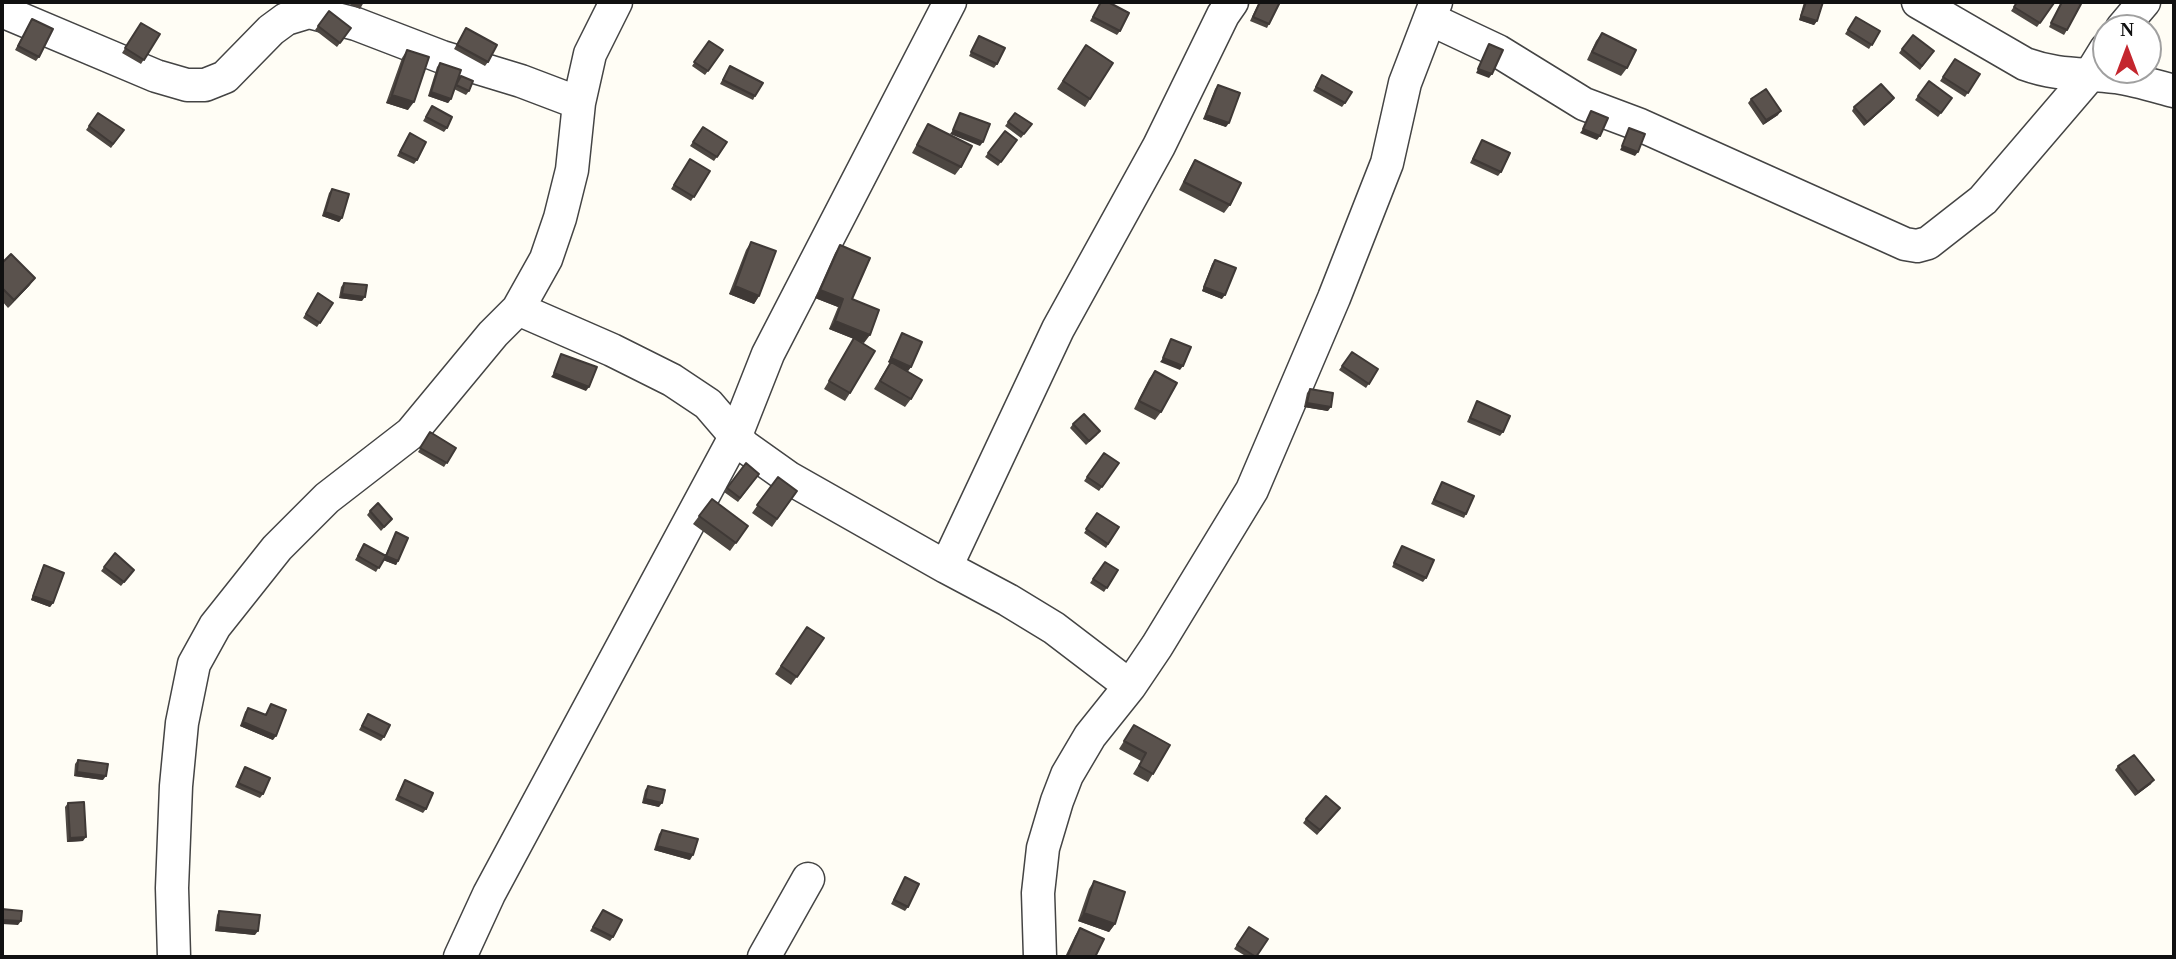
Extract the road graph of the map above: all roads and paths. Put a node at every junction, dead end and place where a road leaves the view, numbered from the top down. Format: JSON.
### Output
{"nodes":[{"id":1,"x":616,"y":2,"type":"edge"},
{"id":2,"x":950,"y":2,"type":"edge"},
{"id":3,"x":1232,"y":2,"type":"edge"},
{"id":4,"x":1917,"y":2,"type":"edge"},
{"id":5,"x":310,"y":7,"type":"edge"},
{"id":6,"x":1433,"y":10,"type":"edge"},
{"id":7,"x":2,"y":11,"type":"edge"},
{"id":8,"x":2092,"y":64,"type":"edge"},
{"id":9,"x":2092,"y":69,"type":"edge"},
{"id":10,"x":2145,"y":84,"type":"edge"},
{"id":11,"x":2174,"y":91,"type":"edge"},
{"id":12,"x":579,"y":103,"type":"junction"},
{"id":13,"x":517,"y":309,"type":"junction"},
{"id":14,"x":736,"y":435,"type":"junction"},
{"id":15,"x":946,"y":567,"type":"junction"},
{"id":16,"x":1130,"y":686,"type":"junction"},
{"id":17,"x":808,"y":879,"type":"dead end"},
{"id":18,"x":174,"y":957,"type":"edge"},
{"id":19,"x":460,"y":957,"type":"edge"},
{"id":20,"x":764,"y":957,"type":"edge"},
{"id":21,"x":1040,"y":957,"type":"edge"}],
"edges":[{"from":1,"to":12,"type":"street"},
{"from":2,"to":14,"type":"street"},
{"from":3,"to":15,"type":"street"},
{"from":4,"to":8,"type":"street"},
{"from":5,"to":7,"type":"street"},
{"from":5,"to":12,"type":"street"},
{"from":6,"to":9,"type":"street"},
{"from":6,"to":16,"type":"street"},
{"from":10,"to":11,"type":"street"},
{"from":12,"to":13,"type":"street"},
{"from":13,"to":14,"type":"street"},
{"from":13,"to":18,"type":"street"},
{"from":14,"to":15,"type":"street"},
{"from":14,"to":19,"type":"street"},
{"from":15,"to":16,"type":"street"},
{"from":16,"to":21,"type":"street"},
{"from":17,"to":20,"type":"street"}]}
